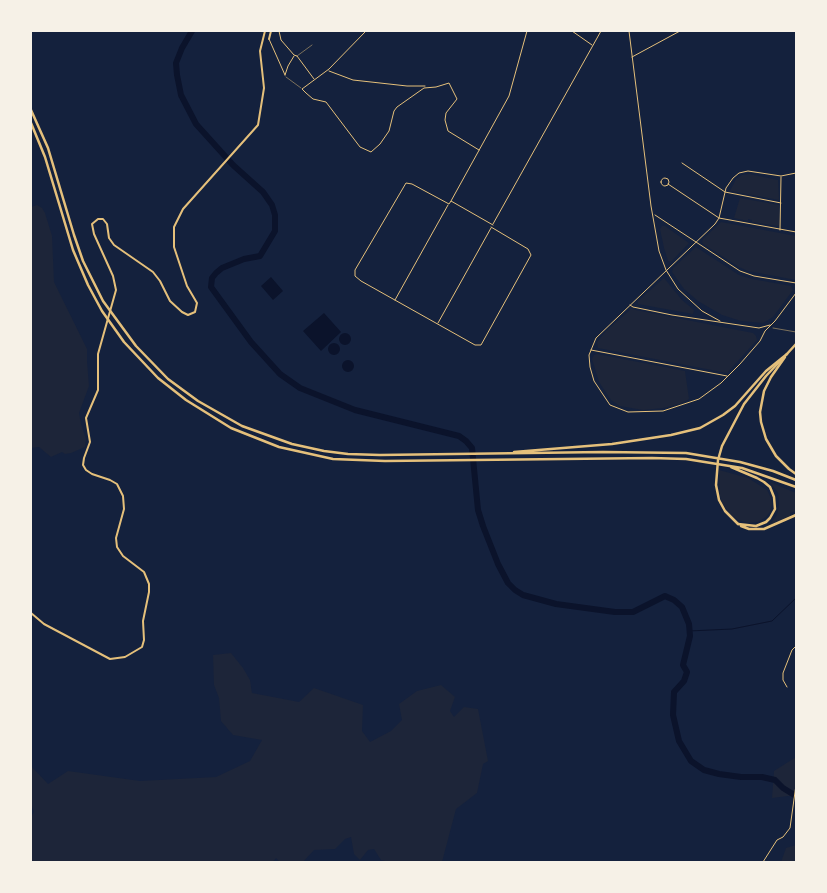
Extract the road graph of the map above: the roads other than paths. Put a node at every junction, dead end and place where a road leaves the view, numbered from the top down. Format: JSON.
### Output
{"nodes":[{"id":1,"x":265,"y":31,"type":"edge"},
{"id":2,"x":271,"y":31,"type":"edge"},
{"id":3,"x":279,"y":31,"type":"edge"},
{"id":4,"x":366,"y":31,"type":"edge"},
{"id":5,"x":527,"y":31,"type":"edge"},
{"id":6,"x":572,"y":31,"type":"edge"},
{"id":7,"x":601,"y":31,"type":"edge"},
{"id":8,"x":629,"y":31,"type":"edge"},
{"id":9,"x":680,"y":31,"type":"edge"},
{"id":10,"x":269,"y":39,"type":"joint"},
{"id":11,"x":592,"y":45,"type":"junction"},
{"id":12,"x":312,"y":46,"type":"dead end"},
{"id":13,"x":296,"y":56,"type":"junction"},
{"id":14,"x":632,"y":57,"type":"junction"},
{"id":15,"x":328,"y":70,"type":"junction"},
{"id":16,"x":285,"y":75,"type":"junction"},
{"id":17,"x":314,"y":79,"type":"junction"},
{"id":18,"x":428,"y":87,"type":"junction"},
{"id":19,"x":302,"y":89,"type":"junction"},
{"id":20,"x":31,"y":110,"type":"edge"},
{"id":21,"x":31,"y":123,"type":"edge"},
{"id":22,"x":479,"y":150,"type":"junction"},
{"id":23,"x":682,"y":163,"type":"dead end"},
{"id":24,"x":796,"y":174,"type":"edge"},
{"id":25,"x":781,"y":176,"type":"junction"},
{"id":26,"x":668,"y":184,"type":"dead end"},
{"id":27,"x":725,"y":192,"type":"junction"},
{"id":28,"x":451,"y":201,"type":"junction"},
{"id":29,"x":781,"y":203,"type":"junction"},
{"id":30,"x":449,"y":204,"type":"junction"},
{"id":31,"x":653,"y":214,"type":"junction"},
{"id":32,"x":719,"y":218,"type":"junction"},
{"id":33,"x":492,"y":226,"type":"junction"},
{"id":34,"x":780,"y":230,"type":"junction"},
{"id":35,"x":796,"y":232,"type":"edge"},
{"id":36,"x":697,"y":242,"type":"junction"},
{"id":37,"x":666,"y":270,"type":"junction"},
{"id":38,"x":796,"y":283,"type":"edge"},
{"id":39,"x":796,"y":293,"type":"edge"},
{"id":40,"x":395,"y":300,"type":"junction"},
{"id":41,"x":630,"y":304,"type":"junction"},
{"id":42,"x":720,"y":321,"type":"junction"},
{"id":43,"x":438,"y":323,"type":"junction"},
{"id":44,"x":771,"y":325,"type":"junction"},
{"id":45,"x":796,"y":344,"type":"edge"},
{"id":46,"x":590,"y":350,"type":"junction"},
{"id":47,"x":787,"y":354,"type":"junction"},
{"id":48,"x":728,"y":376,"type":"junction"},
{"id":49,"x":552,"y":451,"type":"junction"},
{"id":50,"x":728,"y":465,"type":"junction"},
{"id":51,"x":796,"y":474,"type":"edge"},
{"id":52,"x":796,"y":480,"type":"edge"},
{"id":53,"x":796,"y":487,"type":"edge"},
{"id":54,"x":796,"y":515,"type":"edge"},
{"id":55,"x":738,"y":524,"type":"junction"},
{"id":56,"x":31,"y":613,"type":"edge"},
{"id":57,"x":796,"y":646,"type":"edge"},
{"id":58,"x":787,"y":687,"type":"dead end"},
{"id":59,"x":796,"y":784,"type":"edge"},
{"id":60,"x":795,"y":791,"type":"edge"},
{"id":61,"x":763,"y":862,"type":"edge"}],
"edges":[{"from":1,"to":56,"type":"street"},
{"from":2,"to":10,"type":"street"},
{"from":3,"to":13,"type":"street"},
{"from":4,"to":15,"type":"street"},
{"from":5,"to":22,"type":"street"},
{"from":6,"to":11,"type":"street"},
{"from":7,"to":11,"type":"street"},
{"from":8,"to":14,"type":"street"},
{"from":9,"to":14,"type":"street"},
{"from":10,"to":16,"type":"street"},
{"from":11,"to":33,"type":"street"},
{"from":12,"to":13,"type":"lane"},
{"from":13,"to":16,"type":"street"},
{"from":13,"to":17,"type":"street"},
{"from":14,"to":31,"type":"street"},
{"from":15,"to":17,"type":"street"},
{"from":15,"to":18,"type":"street"},
{"from":16,"to":19,"type":"lane"},
{"from":17,"to":19,"type":"street"},
{"from":18,"to":19,"type":"street"},
{"from":18,"to":22,"type":"street"},
{"from":20,"to":49,"type":"main road"},
{"from":21,"to":50,"type":"main road"},
{"from":22,"to":28,"type":"street"},
{"from":23,"to":27,"type":"street"},
{"from":24,"to":25,"type":"street"},
{"from":25,"to":27,"type":"street"},
{"from":25,"to":29,"type":"street"},
{"from":26,"to":32,"type":"street"},
{"from":27,"to":29,"type":"street"},
{"from":27,"to":32,"type":"street"},
{"from":28,"to":30,"type":"street"},
{"from":28,"to":33,"type":"street"},
{"from":29,"to":34,"type":"street"},
{"from":30,"to":40,"type":"street"},
{"from":30,"to":40,"type":"street"},
{"from":31,"to":36,"type":"street"},
{"from":31,"to":37,"type":"street"},
{"from":32,"to":34,"type":"street"},
{"from":32,"to":36,"type":"street"},
{"from":33,"to":43,"type":"street"},
{"from":33,"to":43,"type":"street"},
{"from":34,"to":35,"type":"street"},
{"from":36,"to":37,"type":"street"},
{"from":36,"to":38,"type":"street"},
{"from":37,"to":41,"type":"street"},
{"from":37,"to":42,"type":"street"},
{"from":39,"to":44,"type":"street"},
{"from":40,"to":43,"type":"street"},
{"from":41,"to":42,"type":"street"},
{"from":41,"to":46,"type":"street"},
{"from":42,"to":44,"type":"street"},
{"from":44,"to":48,"type":"street"},
{"from":45,"to":47,"type":"main road"},
{"from":46,"to":48,"type":"street"},
{"from":46,"to":48,"type":"street"},
{"from":47,"to":49,"type":"main road"},
{"from":47,"to":51,"type":"main road"},
{"from":47,"to":55,"type":"main road"},
{"from":49,"to":52,"type":"main road"},
{"from":50,"to":53,"type":"main road"},
{"from":50,"to":55,"type":"main road"},
{"from":54,"to":55,"type":"main road"},
{"from":57,"to":58,"type":"street"},
{"from":59,"to":60,"type":"street"},
{"from":60,"to":61,"type":"street"}]}
